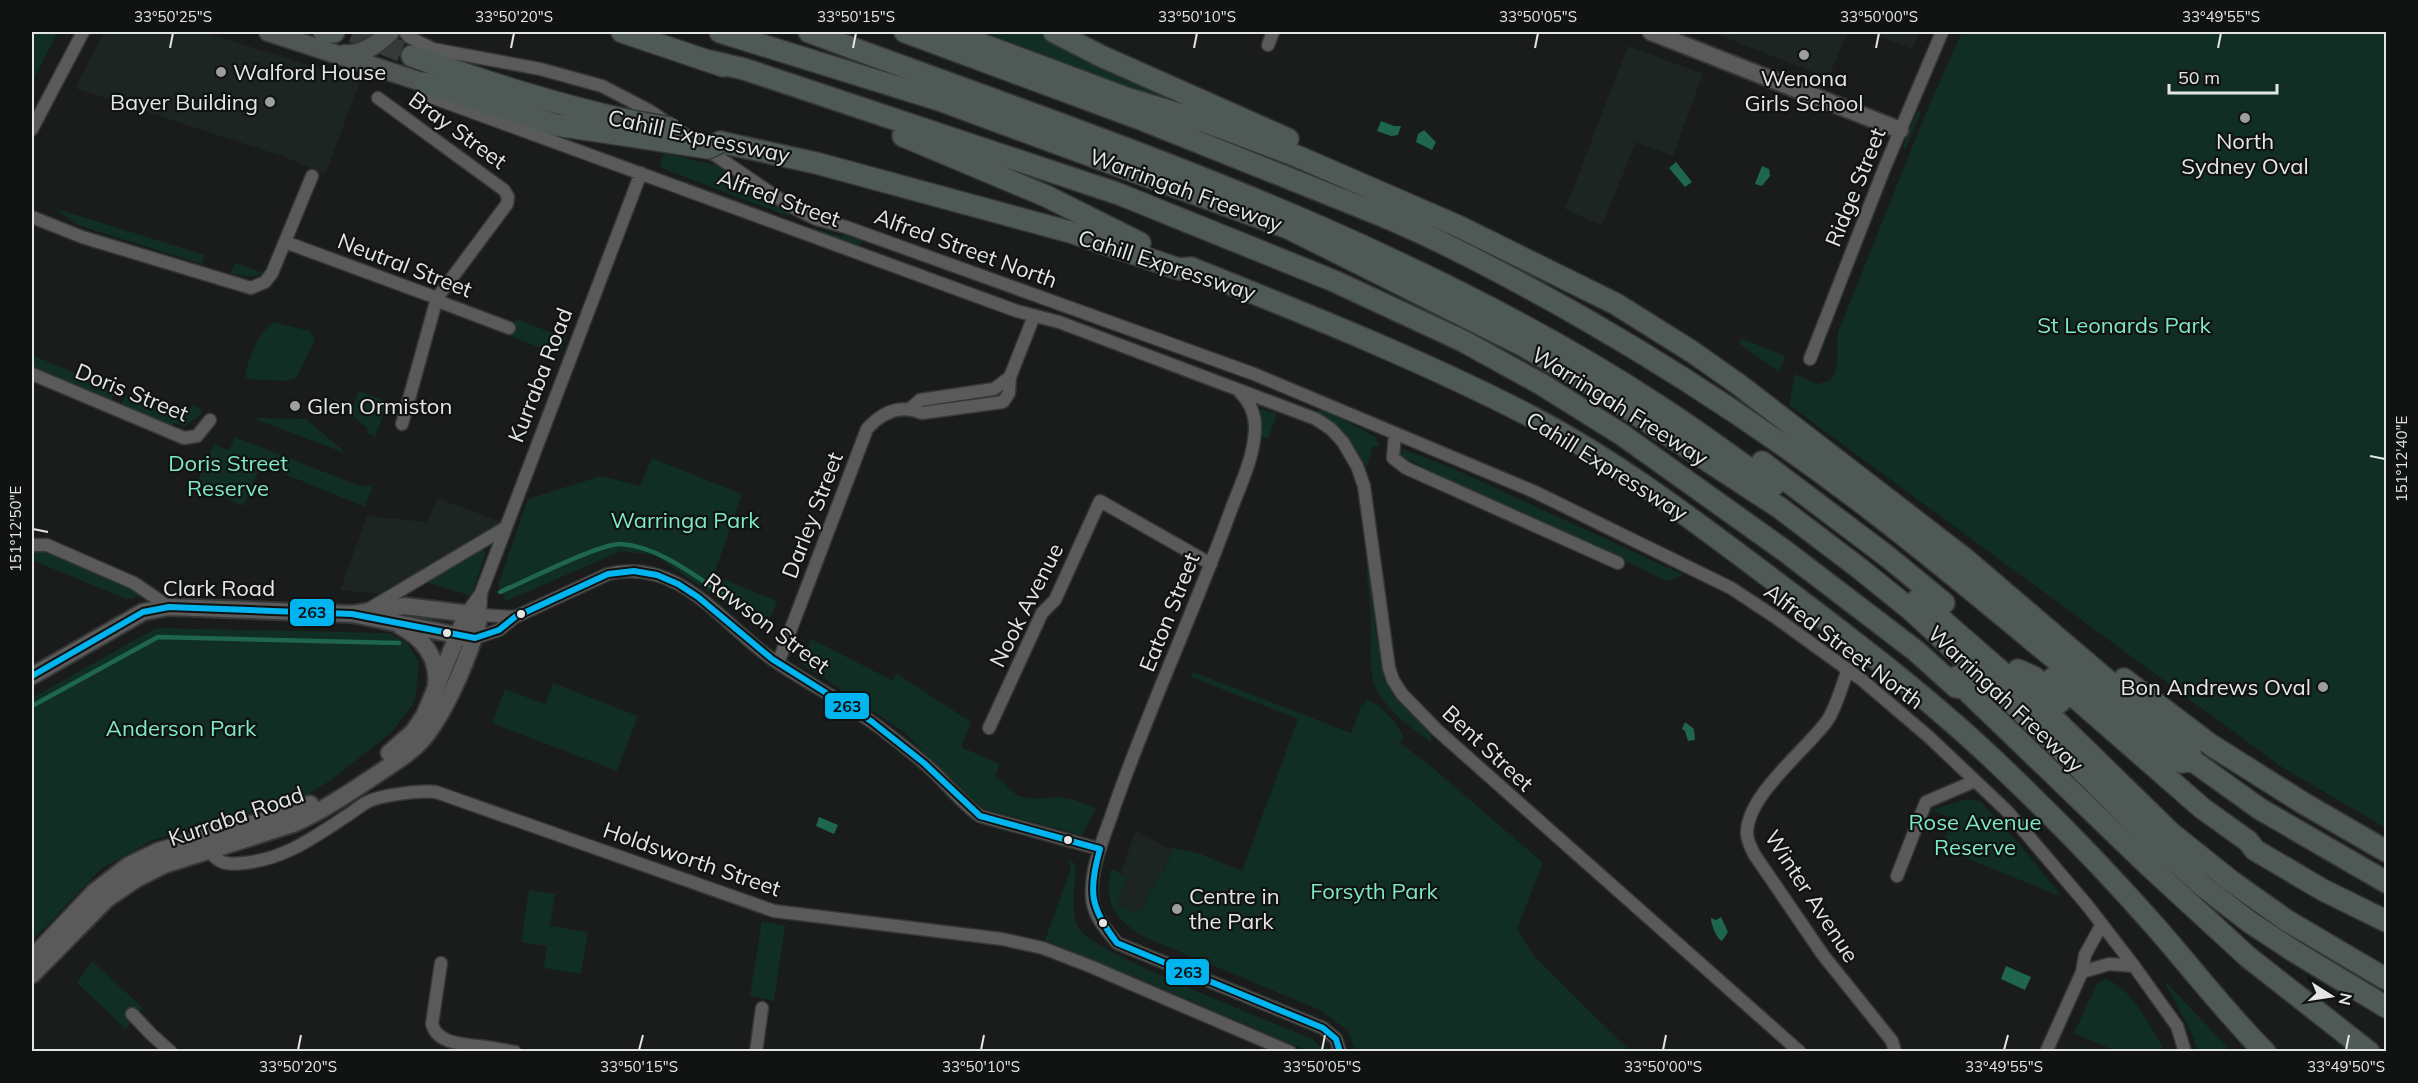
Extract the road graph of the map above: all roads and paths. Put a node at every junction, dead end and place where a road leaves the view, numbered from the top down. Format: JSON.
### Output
{"nodes":[{"id":1,"x":83,"y":32,"type":"edge"},
{"id":2,"x":268,"y":32,"type":"edge"},
{"id":3,"x":324,"y":32,"type":"edge"},
{"id":4,"x":334,"y":32,"type":"edge"},
{"id":5,"x":390,"y":32,"type":"edge"},
{"id":6,"x":405,"y":32,"type":"edge"},
{"id":7,"x":622,"y":32,"type":"edge"},
{"id":8,"x":720,"y":32,"type":"edge"},
{"id":9,"x":809,"y":32,"type":"edge"},
{"id":10,"x":845,"y":32,"type":"edge"},
{"id":11,"x":904,"y":32,"type":"edge"},
{"id":12,"x":949,"y":32,"type":"edge"},
{"id":13,"x":1054,"y":32,"type":"edge"},
{"id":14,"x":1273,"y":32,"type":"edge"},
{"id":15,"x":1651,"y":32,"type":"edge"},
{"id":16,"x":1942,"y":32,"type":"edge"},
{"id":17,"x":76,"y":38,"type":"edge"},
{"id":18,"x":1268,"y":45,"type":"dead end"},
{"id":19,"x":342,"y":54,"type":"junction"},
{"id":20,"x":412,"y":56,"type":"tunnel mouth"},
{"id":21,"x":710,"y":61,"type":"junction"},
{"id":22,"x":425,"y":83,"type":"junction"},
{"id":23,"x":378,"y":98,"type":"dead end"},
{"id":24,"x":631,"y":128,"type":"junction"},
{"id":25,"x":32,"y":129,"type":"edge"},
{"id":26,"x":1900,"y":130,"type":"junction"},
{"id":27,"x":641,"y":173,"type":"junction"},
{"id":28,"x":312,"y":176,"type":"dead end"},
{"id":29,"x":32,"y":217,"type":"edge"},
{"id":30,"x":1460,"y":227,"type":"junction"},
{"id":31,"x":285,"y":242,"type":"junction"},
{"id":32,"x":1191,"y":268,"type":"junction"},
{"id":33,"x":437,"y":298,"type":"junction"},
{"id":34,"x":1034,"y":316,"type":"junction"},
{"id":35,"x":510,"y":328,"type":"dead end"},
{"id":36,"x":1810,"y":359,"type":"dead end"},
{"id":37,"x":32,"y":374,"type":"edge"},
{"id":38,"x":1239,"y":391,"type":"junction"},
{"id":39,"x":1281,"y":405,"type":"joint"},
{"id":40,"x":210,"y":420,"type":"dead end"},
{"id":41,"x":402,"y":423,"type":"dead end"},
{"id":42,"x":1395,"y":433,"type":"junction"},
{"id":43,"x":505,"y":528,"type":"junction"},
{"id":44,"x":32,"y":545,"type":"edge"},
{"id":45,"x":1618,"y":563,"type":"dead end"},
{"id":46,"x":1211,"y":564,"type":"junction"},
{"id":47,"x":1859,"y":568,"type":"junction"},
{"id":48,"x":169,"y":607,"type":"junction"},
{"id":49,"x":359,"y":612,"type":"junction"},
{"id":50,"x":474,"y":614,"type":"junction"},
{"id":51,"x":515,"y":617,"type":"junction"},
{"id":52,"x":2004,"y":618,"type":"junction"},
{"id":53,"x":389,"y":620,"type":"junction"},
{"id":54,"x":2048,"y":631,"type":"junction"},
{"id":55,"x":457,"y":636,"type":"junction"},
{"id":56,"x":475,"y":638,"type":"junction"},
{"id":57,"x":778,"y":663,"type":"junction"},
{"id":58,"x":1848,"y":669,"type":"junction"},
{"id":59,"x":2018,"y":670,"type":"junction"},
{"id":60,"x":32,"y":676,"type":"edge"},
{"id":61,"x":1964,"y":688,"type":"junction"},
{"id":62,"x":433,"y":695,"type":"junction"},
{"id":63,"x":988,"y":728,"type":"dead end"},
{"id":64,"x":2193,"y":761,"type":"junction"},
{"id":65,"x":1975,"y":781,"type":"junction"},
{"id":66,"x":208,"y":845,"type":"junction"},
{"id":67,"x":1100,"y":849,"type":"junction"},
{"id":68,"x":2255,"y":850,"type":"junction"},
{"id":69,"x":2386,"y":851,"type":"edge"},
{"id":70,"x":1897,"y":876,"type":"dead end"},
{"id":71,"x":2386,"y":882,"type":"edge"},
{"id":72,"x":2386,"y":921,"type":"edge"},
{"id":73,"x":2102,"y":924,"type":"junction"},
{"id":74,"x":32,"y":958,"type":"edge"},
{"id":75,"x":441,"y":963,"type":"dead end"},
{"id":76,"x":2134,"y":966,"type":"junction"},
{"id":77,"x":2386,"y":967,"type":"edge"},
{"id":78,"x":2082,"y":972,"type":"junction"},
{"id":79,"x":32,"y":975,"type":"edge"},
{"id":80,"x":2386,"y":979,"type":"edge"},
{"id":81,"x":2386,"y":1007,"type":"edge"},
{"id":82,"x":762,"y":1008,"type":"dead end"},
{"id":83,"x":132,"y":1014,"type":"dead end"},
{"id":84,"x":491,"y":1050,"type":"edge"},
{"id":85,"x":171,"y":1052,"type":"edge"},
{"id":86,"x":515,"y":1052,"type":"edge"},
{"id":87,"x":756,"y":1052,"type":"edge"},
{"id":88,"x":1290,"y":1052,"type":"edge"},
{"id":89,"x":1340,"y":1052,"type":"edge"},
{"id":90,"x":1800,"y":1052,"type":"edge"},
{"id":91,"x":1895,"y":1052,"type":"edge"},
{"id":92,"x":2046,"y":1052,"type":"edge"},
{"id":93,"x":2185,"y":1052,"type":"edge"},
{"id":94,"x":2265,"y":1052,"type":"edge"},
{"id":95,"x":2368,"y":1052,"type":"edge"}],
"edges":[{"from":1,"to":17,"type":"street"},
{"from":2,"to":19,"type":"main road","name":"Alfred Street"},
{"from":3,"to":4,"type":"highway"},
{"from":5,"to":19,"type":"main road"},
{"from":6,"to":42,"type":"street","name":"Alfred Street North"},
{"from":7,"to":21,"type":"highway"},
{"from":8,"to":47,"type":"highway","name":"Warringah Freeway"},
{"from":9,"to":80,"type":"highway","name":"Warringah Freeway"},
{"from":10,"to":59,"type":"highway","name":"Warringah Freeway"},
{"from":11,"to":52,"type":"highway","name":"Warringah Freeway"},
{"from":12,"to":30,"type":"highway"},
{"from":13,"to":30,"type":"highway"},
{"from":14,"to":18,"type":"street"},
{"from":15,"to":26,"type":"main road"},
{"from":16,"to":26,"type":"street","name":"Ridge Street"},
{"from":17,"to":25,"type":"street"},
{"from":19,"to":22,"type":"main road","name":"Alfred Street"},
{"from":20,"to":24,"type":"highway","name":"Cahill Expressway"},
{"from":21,"to":32,"type":"highway"},
{"from":21,"to":61,"type":"highway"},
{"from":22,"to":24,"type":"highway"},
{"from":22,"to":27,"type":"street","name":"Alfred Street"},
{"from":23,"to":33,"type":"street","name":"Bray Street"},
{"from":24,"to":32,"type":"highway","name":"Cahill Expressway","bridge":true},
{"from":26,"to":36,"type":"street","name":"Ridge Street"},
{"from":27,"to":34,"type":"street","name":"Alfred Street"},
{"from":27,"to":43,"type":"street","name":"Kurraba Road"},
{"from":28,"to":31,"type":"street"},
{"from":29,"to":31,"type":"street"},
{"from":30,"to":54,"type":"highway"},
{"from":31,"to":33,"type":"street","name":"Neutral Street"},
{"from":32,"to":94,"type":"highway","name":"Cahill Expressway"},
{"from":33,"to":35,"type":"street","name":"Neutral Street"},
{"from":33,"to":41,"type":"street","name":"Bray Street"},
{"from":34,"to":38,"type":"street","name":"Alfred Street"},
{"from":34,"to":57,"type":"street","name":"Darley Street"},
{"from":37,"to":40,"type":"street","name":"Doris Street"},
{"from":38,"to":39,"type":"street","name":"Alfred Street"},
{"from":38,"to":46,"type":"street","name":"Eaton Street"},
{"from":39,"to":90,"type":"street","name":"Bent Street"},
{"from":42,"to":45,"type":"street"},
{"from":42,"to":58,"type":"street","name":"Alfred Street North"},
{"from":43,"to":49,"type":"street"},
{"from":43,"to":50,"type":"street","name":"Kurraba Road"},
{"from":44,"to":48,"type":"street"},
{"from":46,"to":63,"type":"street","name":"Nook Avenue"},
{"from":46,"to":67,"type":"street","name":"Eaton Street"},
{"from":47,"to":61,"type":"highway"},
{"from":47,"to":81,"type":"highway","name":"Warringah Freeway"},
{"from":48,"to":49,"type":"main road","name":"Clark Road"},
{"from":48,"to":60,"type":"main road","name":"Clark Road"},
{"from":49,"to":50,"type":"main road","name":"Clark Road"},
{"from":49,"to":53,"type":"main road","name":"Clark Road"},
{"from":50,"to":51,"type":"street","name":"Rawson Street"},
{"from":50,"to":55,"type":"main road","name":"Kurraba Road"},
{"from":50,"to":56,"type":"main road","name":"Kurraba Road"},
{"from":51,"to":56,"type":"street"},
{"from":51,"to":57,"type":"street","name":"Rawson Street"},
{"from":52,"to":64,"type":"highway","name":"Warringah Freeway"},
{"from":52,"to":68,"type":"highway"},
{"from":53,"to":55,"type":"main road","name":"Clark Road"},
{"from":53,"to":62,"type":"main road"},
{"from":54,"to":64,"type":"highway"},
{"from":54,"to":69,"type":"highway"},
{"from":55,"to":56,"type":"main road","name":"Clark Road"},
{"from":55,"to":62,"type":"main road","name":"Kurraba Road"},
{"from":56,"to":66,"type":"main road","name":"Kurraba Road"},
{"from":57,"to":67,"type":"street","name":"Rawson Street"},
{"from":58,"to":65,"type":"street","name":"Alfred Street North"},
{"from":58,"to":91,"type":"street","name":"Winter Avenue"},
{"from":59,"to":68,"type":"highway"},
{"from":59,"to":77,"type":"highway","name":"Warringah Freeway"},
{"from":61,"to":95,"type":"highway"},
{"from":62,"to":66,"type":"main road","name":"Kurraba Road"},
{"from":64,"to":71,"type":"highway","name":"Warringah Freeway"},
{"from":65,"to":70,"type":"street"},
{"from":65,"to":73,"type":"street","name":"Alfred Street North"},
{"from":66,"to":74,"type":"main road","name":"Kurraba Road"},
{"from":66,"to":79,"type":"main road","name":"Kurraba Road"},
{"from":66,"to":88,"type":"street","name":"Holdsworth Street"},
{"from":67,"to":89,"type":"street","name":"Eaton Street"},
{"from":68,"to":72,"type":"highway"},
{"from":73,"to":76,"type":"street","name":"Alfred Street North"},
{"from":73,"to":78,"type":"street"},
{"from":75,"to":84,"type":"street"},
{"from":76,"to":78,"type":"street"},
{"from":76,"to":93,"type":"street","name":"Alfred Street North"},
{"from":78,"to":92,"type":"street"},
{"from":82,"to":87,"type":"street"},
{"from":83,"to":85,"type":"street"},
{"from":84,"to":86,"type":"street"}]}
